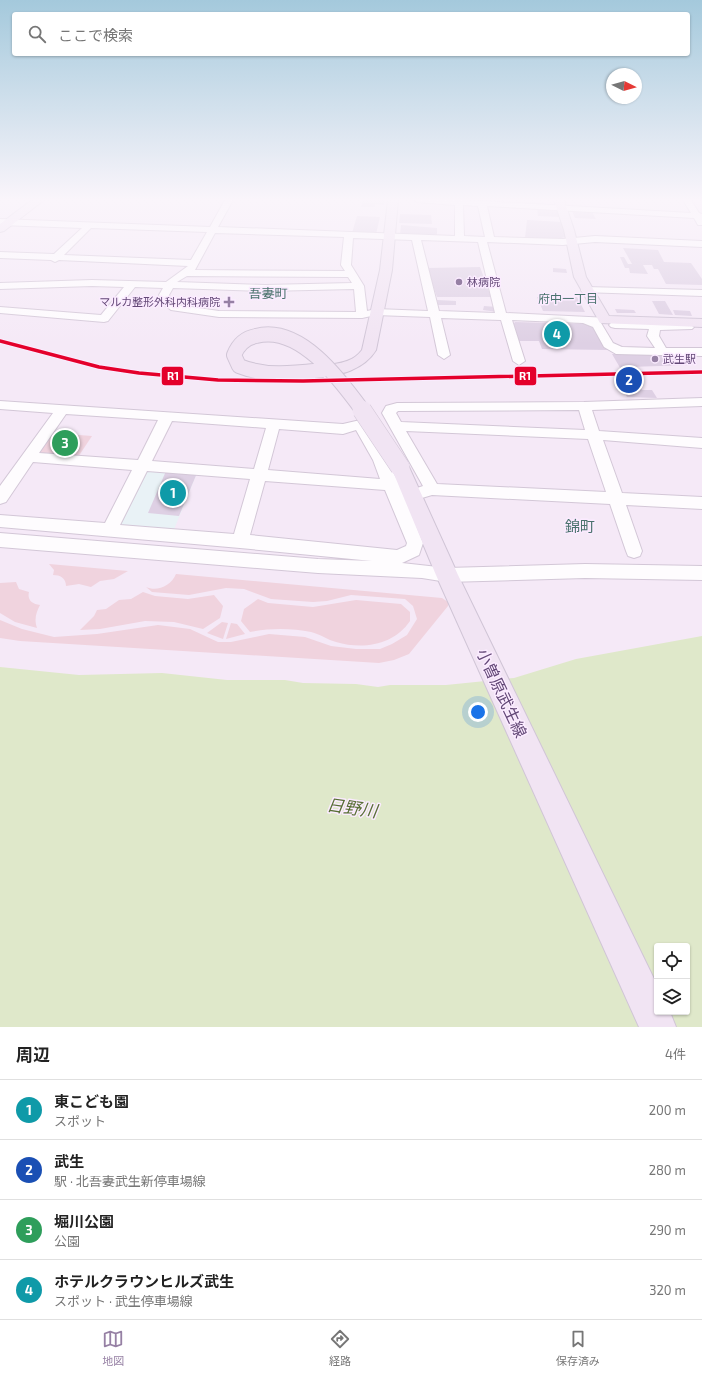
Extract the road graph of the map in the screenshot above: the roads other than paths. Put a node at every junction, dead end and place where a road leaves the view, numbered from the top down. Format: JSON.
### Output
{"nodes":[{"id":1,"x":65,"y":248,"type":"edge"},
{"id":2,"x":202,"y":248,"type":"edge"},
{"id":3,"x":348,"y":248,"type":"edge"},
{"id":4,"x":388,"y":248,"type":"edge"},
{"id":5,"x":419,"y":248,"type":"edge"},
{"id":6,"x":488,"y":248,"type":"edge"},
{"id":7,"x":573,"y":248,"type":"edge"},
{"id":8,"x":0,"y":255,"type":"edge"},
{"id":9,"x":55,"y":258,"type":"junction"},
{"id":10,"x":194,"y":263,"type":"junction"},
{"id":11,"x":187,"y":273,"type":"junction"},
{"id":12,"x":352,"y":274,"type":"junction"},
{"id":13,"x":132,"y":284,"type":"junction"},
{"id":14,"x":0,"y":286,"type":"edge"},
{"id":15,"x":169,"y":286,"type":"junction"},
{"id":16,"x":359,"y":286,"type":"junction"},
{"id":17,"x":586,"y":290,"type":"junction"},
{"id":18,"x":702,"y":293,"type":"edge"},
{"id":19,"x":0,"y":310,"type":"edge"},
{"id":20,"x":376,"y":312,"type":"junction"},
{"id":21,"x":435,"y":313,"type":"junction"},
{"id":22,"x":362,"y":315,"type":"junction"},
{"id":23,"x":503,"y":316,"type":"junction"},
{"id":24,"x":588,"y":322,"type":"dead end"},
{"id":25,"x":702,"y":323,"type":"edge"},
{"id":26,"x":615,"y":324,"type":"junction"},
{"id":27,"x":688,"y":327,"type":"dead end"},
{"id":28,"x":654,"y":331,"type":"junction"},
{"id":29,"x":663,"y":352,"type":"junction"},
{"id":30,"x":702,"y":352,"type":"edge"},
{"id":31,"x":444,"y":355,"type":"dead end"},
{"id":32,"x":519,"y":361,"type":"dead end"},
{"id":33,"x":702,"y":402,"type":"edge"},
{"id":34,"x":0,"y":405,"type":"edge"},
{"id":35,"x":584,"y":406,"type":"junction"},
{"id":36,"x":62,"y":410,"type":"junction"},
{"id":37,"x":389,"y":413,"type":"junction"},
{"id":38,"x":167,"y":417,"type":"junction"},
{"id":39,"x":274,"y":424,"type":"junction"},
{"id":40,"x":359,"y":424,"type":"junction"},
{"id":41,"x":396,"y":426,"type":"junction"},
{"id":42,"x":594,"y":435,"type":"junction"},
{"id":43,"x":702,"y":443,"type":"edge"},
{"id":44,"x":29,"y":458,"type":"junction"},
{"id":45,"x":142,"y":466,"type":"junction"},
{"id":46,"x":259,"y":474,"type":"junction"},
{"id":47,"x":432,"y":489,"type":"junction"},
{"id":48,"x":401,"y":492,"type":"junction"},
{"id":49,"x":0,"y":498,"type":"edge"},
{"id":50,"x":616,"y":499,"type":"junction"},
{"id":51,"x":702,"y":503,"type":"edge"},
{"id":52,"x":0,"y":522,"type":"edge"},
{"id":53,"x":109,"y":531,"type":"junction"},
{"id":54,"x":0,"y":540,"type":"edge"},
{"id":55,"x":240,"y":541,"type":"junction"},
{"id":56,"x":634,"y":551,"type":"dead end"},
{"id":57,"x":702,"y":573,"type":"edge"},
{"id":58,"x":449,"y":579,"type":"junction"},
{"id":59,"x":658,"y":1027,"type":"edge"}],
"edges":[{"from":1,"to":9,"type":"street"},
{"from":2,"to":10,"type":"street"},
{"from":3,"to":12,"type":"street"},
{"from":4,"to":20,"type":"main road","name":"小曽原武生線"},
{"from":5,"to":21,"type":"street"},
{"from":6,"to":23,"type":"street"},
{"from":7,"to":17,"type":"main road"},
{"from":8,"to":9,"type":"street"},
{"from":9,"to":10,"type":"street"},
{"from":10,"to":11,"type":"street"},
{"from":11,"to":12,"type":"street"},
{"from":11,"to":15,"type":"street"},
{"from":12,"to":16,"type":"street"},
{"from":13,"to":14,"type":"street"},
{"from":13,"to":15,"type":"street"},
{"from":13,"to":19,"type":"street"},
{"from":15,"to":16,"type":"street"},
{"from":15,"to":22,"type":"street"},
{"from":16,"to":22,"type":"street"},
{"from":17,"to":18,"type":"street"},
{"from":17,"to":26,"type":"main road"},
{"from":20,"to":21,"type":"street"},
{"from":20,"to":22,"type":"street"},
{"from":20,"to":48,"type":"main road","name":"小曽原武生線","bridge":true},
{"from":21,"to":23,"type":"street"},
{"from":21,"to":31,"type":"street"},
{"from":23,"to":26,"type":"street"},
{"from":23,"to":32,"type":"street"},
{"from":24,"to":29,"type":"street"},
{"from":25,"to":26,"type":"main road"},
{"from":26,"to":28,"type":"street"},
{"from":27,"to":28,"type":"street"},
{"from":28,"to":29,"type":"street"},
{"from":29,"to":30,"type":"street"},
{"from":33,"to":35,"type":"street"},
{"from":34,"to":36,"type":"street"},
{"from":35,"to":37,"type":"street"},
{"from":35,"to":42,"type":"street"},
{"from":36,"to":38,"type":"street"},
{"from":36,"to":44,"type":"street"},
{"from":37,"to":40,"type":"street"},
{"from":37,"to":41,"type":"street"},
{"from":38,"to":39,"type":"street"},
{"from":38,"to":45,"type":"street"},
{"from":39,"to":40,"type":"street"},
{"from":39,"to":46,"type":"street"},
{"from":40,"to":48,"type":"street"},
{"from":41,"to":42,"type":"street"},
{"from":41,"to":47,"type":"street"},
{"from":42,"to":43,"type":"street"},
{"from":42,"to":50,"type":"street"},
{"from":44,"to":45,"type":"street"},
{"from":44,"to":49,"type":"street"},
{"from":45,"to":46,"type":"street"},
{"from":45,"to":53,"type":"street"},
{"from":46,"to":48,"type":"street"},
{"from":46,"to":55,"type":"street"},
{"from":47,"to":48,"type":"street"},
{"from":47,"to":50,"type":"street"},
{"from":48,"to":55,"type":"street"},
{"from":48,"to":58,"type":"main road","name":"小曽原武生線"},
{"from":50,"to":51,"type":"street"},
{"from":50,"to":56,"type":"street"},
{"from":52,"to":53,"type":"street"},
{"from":53,"to":55,"type":"street"},
{"from":54,"to":58,"type":"street"},
{"from":57,"to":58,"type":"street"},
{"from":58,"to":59,"type":"main road","name":"小曽原武生線"}]}
